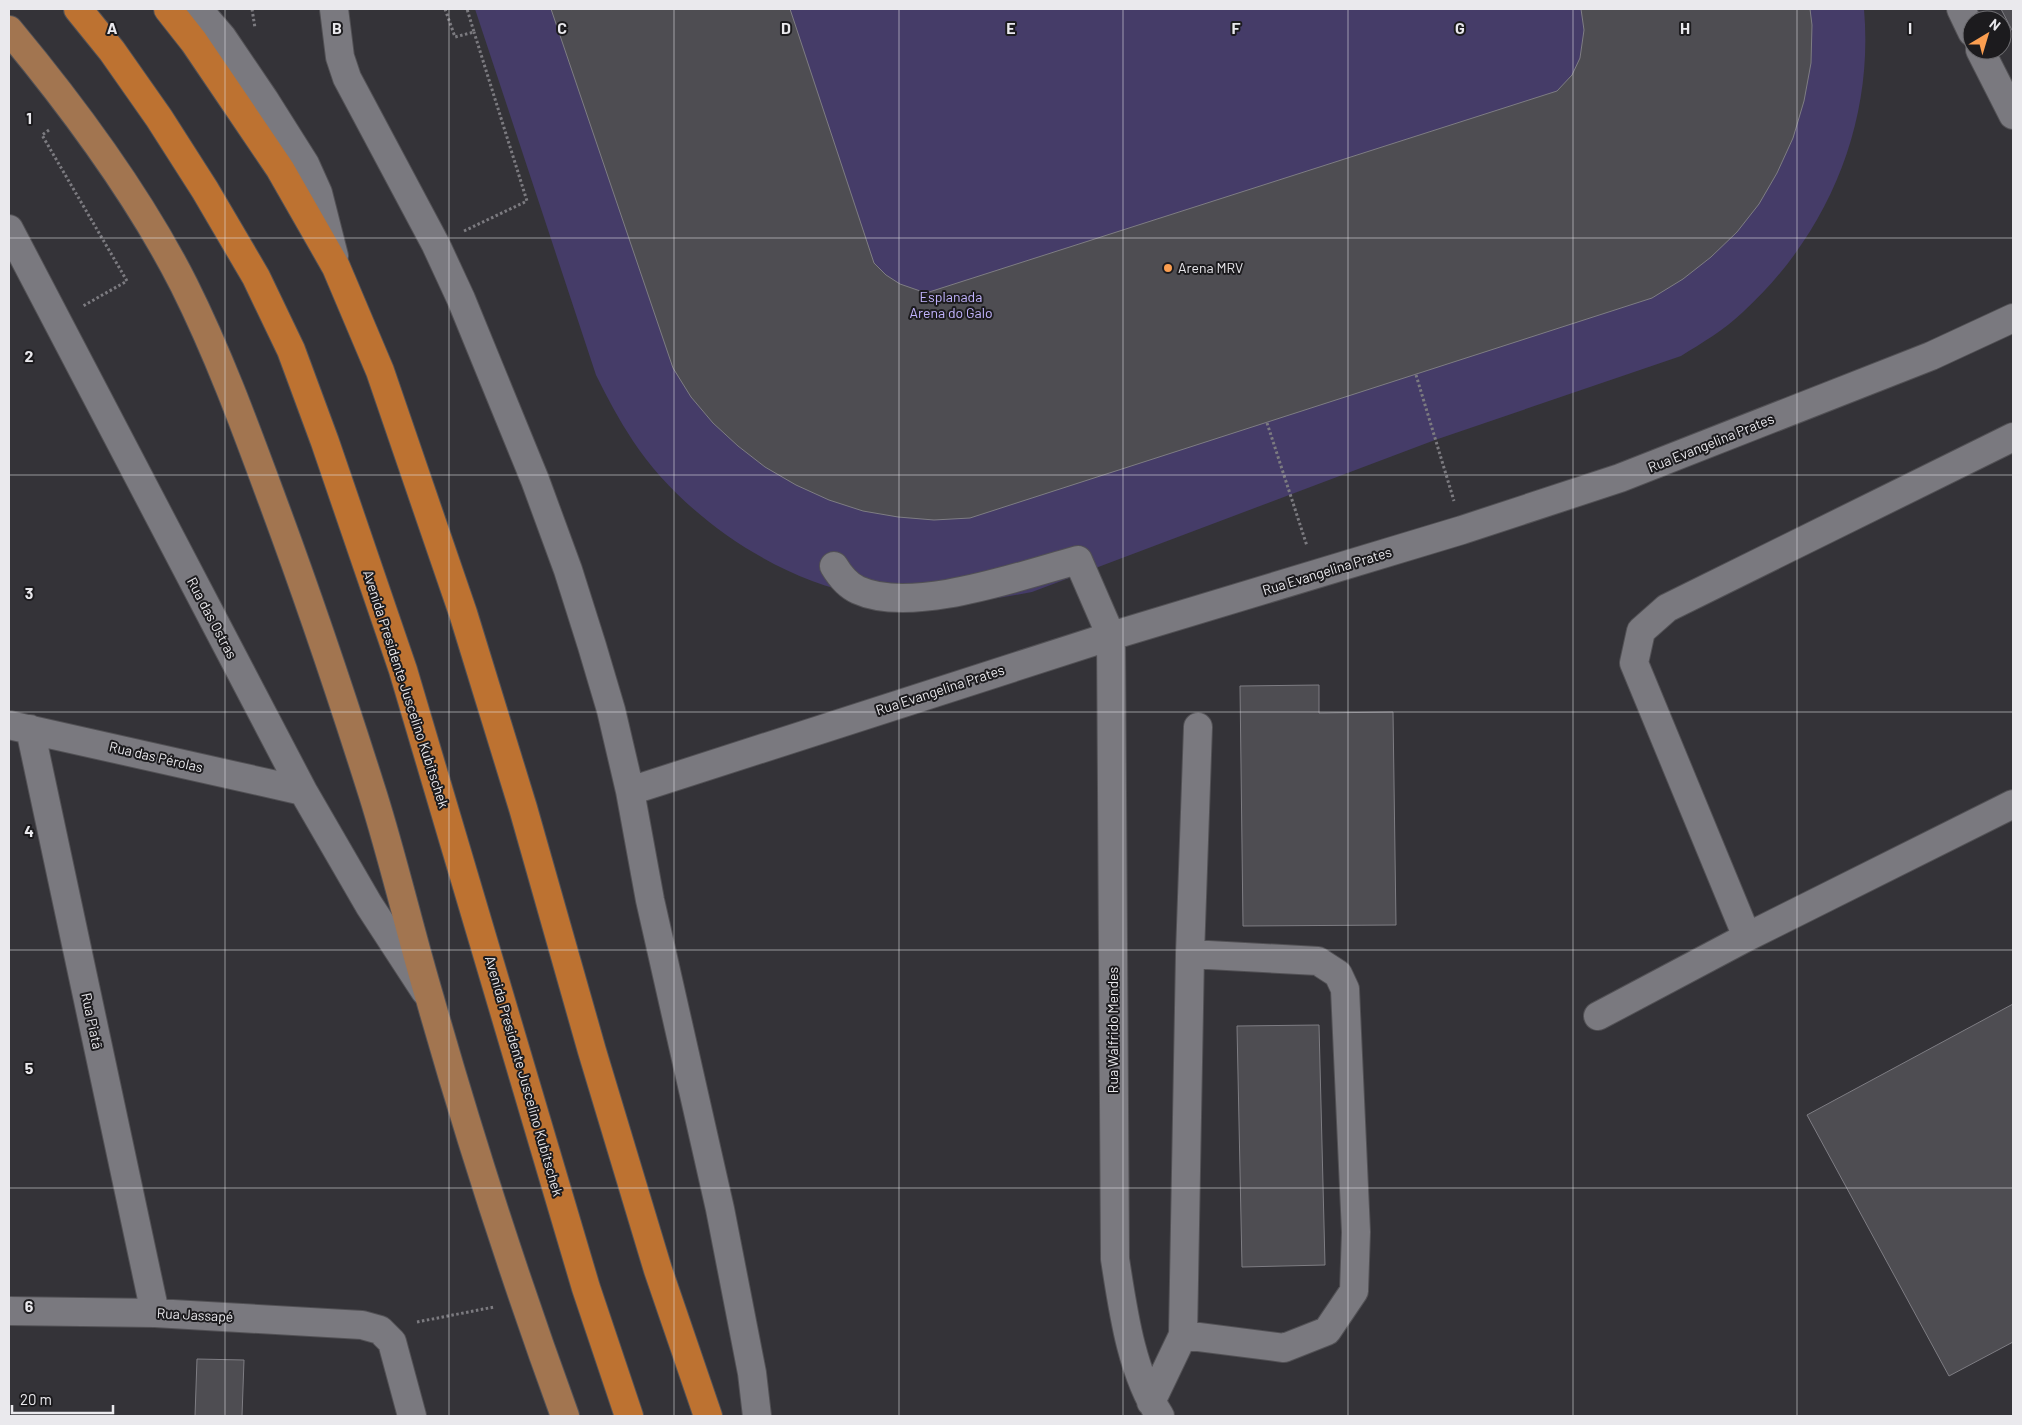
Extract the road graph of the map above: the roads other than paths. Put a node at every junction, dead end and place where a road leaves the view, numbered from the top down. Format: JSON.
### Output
{"nodes":[{"id":1,"x":78,"y":9,"type":"edge"},
{"id":2,"x":168,"y":9,"type":"edge"},
{"id":3,"x":198,"y":9,"type":"edge"},
{"id":4,"x":334,"y":9,"type":"edge"},
{"id":5,"x":9,"y":30,"type":"edge"},
{"id":6,"x":1985,"y":60,"type":"edge"},
{"id":7,"x":2013,"y":114,"type":"edge"},
{"id":8,"x":9,"y":229,"type":"edge"},
{"id":9,"x":336,"y":267,"type":"junction"},
{"id":10,"x":2013,"y":318,"type":"edge"},
{"id":11,"x":2013,"y":437,"type":"edge"},
{"id":12,"x":834,"y":566,"type":"dead end"},
{"id":13,"x":1111,"y":636,"type":"junction"},
{"id":14,"x":19,"y":727,"type":"edge"},
{"id":15,"x":1198,"y":727,"type":"dead end"},
{"id":16,"x":302,"y":791,"type":"junction"},
{"id":17,"x":630,"y":791,"type":"junction"},
{"id":18,"x":2013,"y":804,"type":"edge"},
{"id":19,"x":1747,"y":938,"type":"junction"},
{"id":20,"x":1190,"y":954,"type":"junction"},
{"id":21,"x":429,"y":998,"type":"junction"},
{"id":22,"x":1598,"y":1016,"type":"dead end"},
{"id":23,"x":9,"y":1311,"type":"edge"},
{"id":24,"x":155,"y":1313,"type":"junction"},
{"id":25,"x":1183,"y":1335,"type":"junction"},
{"id":26,"x":1156,"y":1409,"type":"edge"},
{"id":27,"x":412,"y":1416,"type":"edge"},
{"id":28,"x":565,"y":1416,"type":"edge"},
{"id":29,"x":629,"y":1416,"type":"edge"},
{"id":30,"x":708,"y":1416,"type":"edge"},
{"id":31,"x":757,"y":1416,"type":"edge"}],
"edges":[{"from":1,"to":29,"type":"highway","name":"Avenida Presidente Juscelino Kubitschek"},
{"from":2,"to":9,"type":"highway"},
{"from":3,"to":9,"type":"street"},
{"from":4,"to":17,"type":"street"},
{"from":5,"to":21,"type":"main road"},
{"from":6,"to":7,"type":"street"},
{"from":8,"to":16,"type":"street","name":"Rua das Ostras"},
{"from":9,"to":30,"type":"highway"},
{"from":10,"to":13,"type":"street","name":"Rua Evangelina Prates"},
{"from":11,"to":19,"type":"street"},
{"from":12,"to":13,"type":"street"},
{"from":13,"to":17,"type":"street","name":"Rua Evangelina Prates"},
{"from":13,"to":26,"type":"street","name":"Rua Walfrido Mendes"},
{"from":14,"to":16,"type":"street","name":"Rua das Pérolas"},
{"from":14,"to":24,"type":"street","name":"Rua Piatã"},
{"from":15,"to":20,"type":"street"},
{"from":16,"to":21,"type":"street","name":"Rua das Ostras"},
{"from":17,"to":31,"type":"street"},
{"from":18,"to":19,"type":"street"},
{"from":19,"to":22,"type":"street"},
{"from":20,"to":25,"type":"street"},
{"from":20,"to":25,"type":"street"},
{"from":21,"to":28,"type":"main road"},
{"from":23,"to":24,"type":"street","name":"Rua Jassapé"},
{"from":24,"to":27,"type":"street","name":"Rua Jassapé"},
{"from":25,"to":26,"type":"street"}]}
